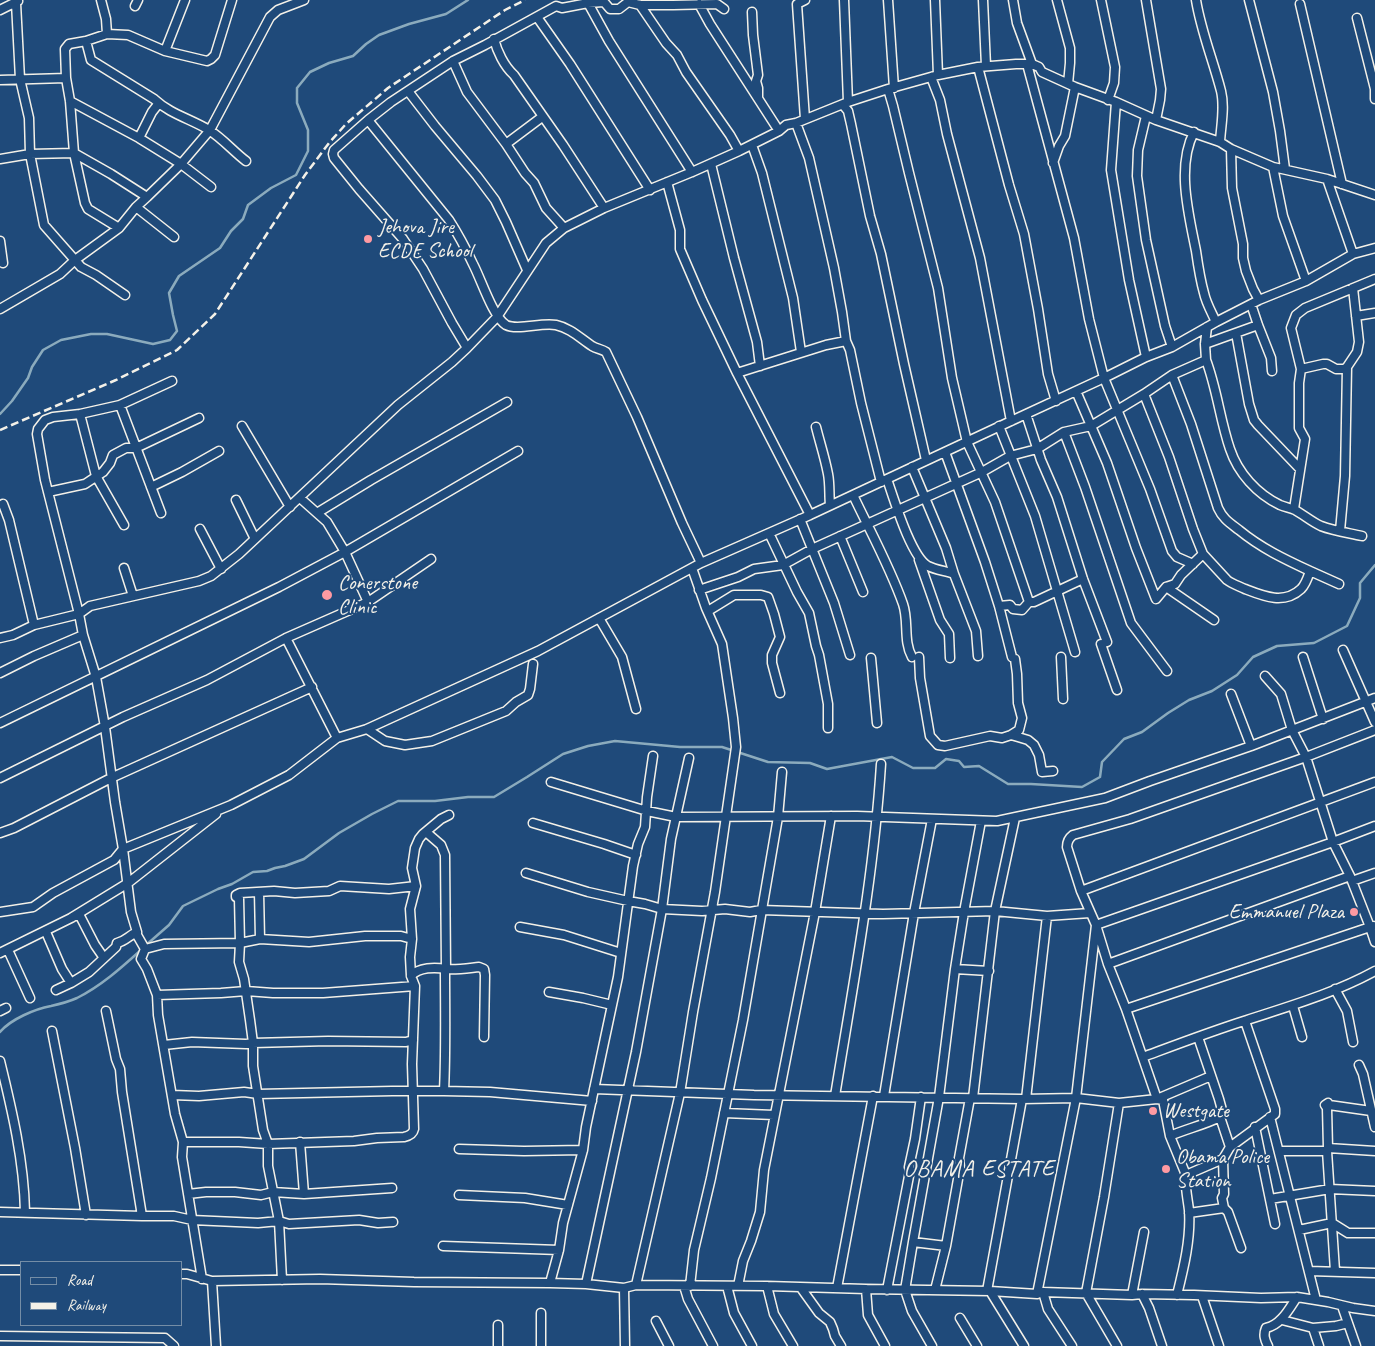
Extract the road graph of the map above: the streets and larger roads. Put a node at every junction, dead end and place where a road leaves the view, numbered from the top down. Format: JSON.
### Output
{"nodes":[{"id":1,"x":101,"y":0,"type":"edge"},
{"id":2,"x":184,"y":0,"type":"edge"},
{"id":3,"x":232,"y":0,"type":"edge"},
{"id":4,"x":304,"y":0,"type":"edge"},
{"id":5,"x":805,"y":0,"type":"edge"},
{"id":6,"x":844,"y":0,"type":"edge"},
{"id":7,"x":888,"y":0,"type":"edge"},
{"id":8,"x":935,"y":0,"type":"edge"},
{"id":9,"x":983,"y":0,"type":"edge"},
{"id":10,"x":1013,"y":0,"type":"edge"},
{"id":11,"x":1057,"y":0,"type":"edge"},
{"id":12,"x":1101,"y":0,"type":"edge"},
{"id":13,"x":1146,"y":0,"type":"edge"},
{"id":14,"x":1196,"y":0,"type":"edge"},
{"id":15,"x":1249,"y":0,"type":"edge"},
{"id":16,"x":18,"y":1,"type":"edge"},
{"id":17,"x":588,"y":3,"type":"junction"},
{"id":18,"x":699,"y":4,"type":"junction"},
{"id":19,"x":1300,"y":4,"type":"dead end"},
{"id":20,"x":640,"y":5,"type":"junction"},
{"id":21,"x":724,"y":9,"type":"dead end"},
{"id":22,"x":0,"y":10,"type":"edge"},
{"id":23,"x":752,"y":12,"type":"dead end"},
{"id":24,"x":537,"y":16,"type":"junction"},
{"id":25,"x":1357,"y":18,"type":"dead end"},
{"id":26,"x":107,"y":34,"type":"junction"},
{"id":27,"x":494,"y":39,"type":"junction"},
{"id":28,"x":86,"y":41,"type":"junction"},
{"id":29,"x":165,"y":51,"type":"junction"},
{"id":30,"x":453,"y":60,"type":"junction"},
{"id":31,"x":1030,"y":64,"type":"junction"},
{"id":32,"x":982,"y":67,"type":"junction"},
{"id":33,"x":935,"y":76,"type":"junction"},
{"id":34,"x":66,"y":78,"type":"junction"},
{"id":35,"x":20,"y":79,"type":"junction"},
{"id":36,"x":0,"y":80,"type":"edge"},
{"id":37,"x":1071,"y":85,"type":"junction"},
{"id":38,"x":891,"y":88,"type":"junction"},
{"id":39,"x":408,"y":91,"type":"junction"},
{"id":40,"x":758,"y":97,"type":"junction"},
{"id":41,"x":1375,"y":99,"type":"edge"},
{"id":42,"x":70,"y":101,"type":"junction"},
{"id":43,"x":1112,"y":101,"type":"junction"},
{"id":44,"x":159,"y":103,"type":"junction"},
{"id":45,"x":845,"y":104,"type":"junction"},
{"id":46,"x":1146,"y":116,"type":"junction"},
{"id":47,"x":542,"y":117,"type":"junction"},
{"id":48,"x":805,"y":119,"type":"junction"},
{"id":49,"x":368,"y":120,"type":"junction"},
{"id":50,"x":1156,"y":120,"type":"junction"},
{"id":51,"x":796,"y":123,"type":"junction"},
{"id":52,"x":210,"y":130,"type":"junction"},
{"id":53,"x":778,"y":131,"type":"junction"},
{"id":54,"x":1194,"y":132,"type":"junction"},
{"id":55,"x":139,"y":138,"type":"junction"},
{"id":56,"x":1220,"y":142,"type":"junction"},
{"id":57,"x":506,"y":144,"type":"junction"},
{"id":58,"x":752,"y":145,"type":"junction"},
{"id":59,"x":1231,"y":149,"type":"junction"},
{"id":60,"x":739,"y":152,"type":"junction"},
{"id":61,"x":74,"y":153,"type":"junction"},
{"id":62,"x":30,"y":154,"type":"junction"},
{"id":63,"x":0,"y":159,"type":"edge"},
{"id":64,"x":246,"y":161,"type":"dead end"},
{"id":65,"x":1053,"y":163,"type":"junction"},
{"id":66,"x":181,"y":164,"type":"junction"},
{"id":67,"x":711,"y":164,"type":"junction"},
{"id":68,"x":1273,"y":167,"type":"junction"},
{"id":69,"x":1285,"y":169,"type":"junction"},
{"id":70,"x":692,"y":172,"type":"junction"},
{"id":71,"x":1327,"y":180,"type":"junction"},
{"id":72,"x":667,"y":182,"type":"junction"},
{"id":73,"x":1342,"y":184,"type":"junction"},
{"id":74,"x":211,"y":187,"type":"dead end"},
{"id":75,"x":650,"y":190,"type":"junction"},
{"id":76,"x":1375,"y":195,"type":"edge"},
{"id":77,"x":147,"y":197,"type":"junction"},
{"id":78,"x":136,"y":207,"type":"junction"},
{"id":79,"x":604,"y":208,"type":"junction"},
{"id":80,"x":119,"y":228,"type":"junction"},
{"id":81,"x":564,"y":228,"type":"junction"},
{"id":82,"x":174,"y":237,"type":"dead end"},
{"id":83,"x":0,"y":241,"type":"edge"},
{"id":84,"x":1375,"y":248,"type":"edge"},
{"id":85,"x":1353,"y":254,"type":"junction"},
{"id":86,"x":75,"y":260,"type":"junction"},
{"id":87,"x":3,"y":263,"type":"dead end"},
{"id":88,"x":527,"y":270,"type":"junction"},
{"id":89,"x":1375,"y":278,"type":"edge"},
{"id":90,"x":1306,"y":281,"type":"junction"},
{"id":91,"x":1354,"y":288,"type":"junction"},
{"id":92,"x":125,"y":295,"type":"dead end"},
{"id":93,"x":1259,"y":300,"type":"junction"},
{"id":94,"x":1251,"y":304,"type":"junction"},
{"id":95,"x":0,"y":309,"type":"edge"},
{"id":96,"x":1375,"y":313,"type":"edge"},
{"id":97,"x":1356,"y":316,"type":"junction"},
{"id":98,"x":497,"y":317,"type":"junction"},
{"id":99,"x":1216,"y":322,"type":"junction"},
{"id":100,"x":1258,"y":325,"type":"junction"},
{"id":101,"x":1207,"y":327,"type":"junction"},
{"id":102,"x":1236,"y":333,"type":"junction"},
{"id":103,"x":846,"y":341,"type":"junction"},
{"id":104,"x":1205,"y":344,"type":"junction"},
{"id":105,"x":1172,"y":347,"type":"junction"},
{"id":106,"x":467,"y":348,"type":"junction"},
{"id":107,"x":801,"y":352,"type":"junction"},
{"id":108,"x":1146,"y":357,"type":"junction"},
{"id":109,"x":1206,"y":360,"type":"junction"},
{"id":110,"x":760,"y":366,"type":"junction"},
{"id":111,"x":1347,"y":367,"type":"junction"},
{"id":112,"x":1301,"y":369,"type":"junction"},
{"id":113,"x":1272,"y":371,"type":"dead end"},
{"id":114,"x":737,"y":373,"type":"junction"},
{"id":115,"x":1172,"y":375,"type":"junction"},
{"id":116,"x":1104,"y":378,"type":"junction"},
{"id":117,"x":172,"y":381,"type":"dead end"},
{"id":118,"x":1076,"y":391,"type":"junction"},
{"id":119,"x":1144,"y":394,"type":"junction"},
{"id":120,"x":1056,"y":401,"type":"junction"},
{"id":121,"x":508,"y":402,"type":"dead end"},
{"id":122,"x":120,"y":405,"type":"junction"},
{"id":123,"x":1117,"y":411,"type":"junction"},
{"id":124,"x":80,"y":414,"type":"junction"},
{"id":125,"x":1026,"y":414,"type":"junction"},
{"id":126,"x":199,"y":418,"type":"dead end"},
{"id":127,"x":1010,"y":421,"type":"junction"},
{"id":128,"x":242,"y":426,"type":"dead end"},
{"id":129,"x":999,"y":426,"type":"junction"},
{"id":130,"x":1091,"y":426,"type":"junction"},
{"id":131,"x":816,"y":428,"type":"dead end"},
{"id":132,"x":1064,"y":432,"type":"junction"},
{"id":133,"x":967,"y":442,"type":"junction"},
{"id":134,"x":136,"y":448,"type":"junction"},
{"id":135,"x":1037,"y":449,"type":"junction"},
{"id":136,"x":219,"y":451,"type":"dead end"},
{"id":137,"x":518,"y":451,"type":"dead end"},
{"id":138,"x":945,"y":452,"type":"junction"},
{"id":139,"x":1010,"y":456,"type":"junction"},
{"id":140,"x":926,"y":460,"type":"junction"},
{"id":141,"x":912,"y":467,"type":"junction"},
{"id":142,"x":1300,"y":469,"type":"junction"},
{"id":143,"x":982,"y":472,"type":"junction"},
{"id":144,"x":96,"y":476,"type":"junction"},
{"id":145,"x":884,"y":480,"type":"junction"},
{"id":146,"x":956,"y":484,"type":"junction"},
{"id":147,"x":151,"y":487,"type":"junction"},
{"id":148,"x":48,"y":492,"type":"junction"},
{"id":149,"x":853,"y":495,"type":"junction"},
{"id":150,"x":300,"y":498,"type":"junction"},
{"id":151,"x":924,"y":498,"type":"junction"},
{"id":152,"x":236,"y":500,"type":"dead end"},
{"id":153,"x":3,"y":504,"type":"dead end"},
{"id":154,"x":830,"y":505,"type":"junction"},
{"id":155,"x":290,"y":507,"type":"junction"},
{"id":156,"x":898,"y":510,"type":"junction"},
{"id":157,"x":1294,"y":510,"type":"junction"},
{"id":158,"x":161,"y":513,"type":"dead end"},
{"id":159,"x":317,"y":513,"type":"junction"},
{"id":160,"x":810,"y":515,"type":"junction"},
{"id":161,"x":800,"y":519,"type":"junction"},
{"id":162,"x":866,"y":524,"type":"junction"},
{"id":163,"x":124,"y":525,"type":"dead end"},
{"id":164,"x":200,"y":529,"type":"dead end"},
{"id":165,"x":1340,"y":531,"type":"junction"},
{"id":166,"x":768,"y":533,"type":"junction"},
{"id":167,"x":840,"y":536,"type":"junction"},
{"id":168,"x":1362,"y":536,"type":"dead end"},
{"id":169,"x":255,"y":539,"type":"junction"},
{"id":170,"x":812,"y":549,"type":"junction"},
{"id":171,"x":345,"y":552,"type":"junction"},
{"id":172,"x":1203,"y":554,"type":"junction"},
{"id":173,"x":918,"y":558,"type":"junction"},
{"id":174,"x":431,"y":559,"type":"dead end"},
{"id":175,"x":701,"y":563,"type":"junction"},
{"id":176,"x":1193,"y":564,"type":"junction"},
{"id":177,"x":784,"y":565,"type":"junction"},
{"id":178,"x":124,"y":568,"type":"dead end"},
{"id":179,"x":692,"y":568,"type":"junction"},
{"id":180,"x":221,"y":569,"type":"junction"},
{"id":181,"x":1310,"y":571,"type":"junction"},
{"id":182,"x":954,"y":574,"type":"junction"},
{"id":183,"x":1083,"y":579,"type":"junction"},
{"id":184,"x":1338,"y":584,"type":"dead end"},
{"id":185,"x":1166,"y":587,"type":"junction"},
{"id":186,"x":699,"y":590,"type":"junction"},
{"id":187,"x":1057,"y":591,"type":"junction"},
{"id":188,"x":863,"y":592,"type":"dead end"},
{"id":189,"x":133,"y":596,"type":"junction"},
{"id":190,"x":368,"y":602,"type":"junction"},
{"id":191,"x":1029,"y":602,"type":"junction"},
{"id":192,"x":998,"y":606,"type":"junction"},
{"id":193,"x":708,"y":611,"type":"junction"},
{"id":194,"x":79,"y":614,"type":"junction"},
{"id":195,"x":600,"y":618,"type":"junction"},
{"id":196,"x":1214,"y":620,"type":"dead end"},
{"id":197,"x":34,"y":625,"type":"junction"},
{"id":198,"x":83,"y":635,"type":"junction"},
{"id":199,"x":0,"y":638,"type":"edge"},
{"id":200,"x":286,"y":638,"type":"junction"},
{"id":201,"x":1343,"y":650,"type":"dead end"},
{"id":202,"x":1075,"y":652,"type":"dead end"},
{"id":203,"x":850,"y":655,"type":"dead end"},
{"id":204,"x":978,"y":656,"type":"dead end"},
{"id":205,"x":1303,"y":657,"type":"dead end"},
{"id":206,"x":871,"y":658,"type":"dead end"},
{"id":207,"x":950,"y":658,"type":"dead end"},
{"id":208,"x":1061,"y":658,"type":"dead end"},
{"id":209,"x":533,"y":664,"type":"dead end"},
{"id":210,"x":1168,"y":671,"type":"dead end"},
{"id":211,"x":0,"y":673,"type":"edge"},
{"id":212,"x":1265,"y":676,"type":"dead end"},
{"id":213,"x":96,"y":677,"type":"junction"},
{"id":214,"x":312,"y":687,"type":"junction"},
{"id":215,"x":1117,"y":690,"type":"dead end"},
{"id":216,"x":780,"y":693,"type":"dead end"},
{"id":217,"x":1231,"y":694,"type":"dead end"},
{"id":218,"x":1375,"y":698,"type":"edge"},
{"id":219,"x":1063,"y":699,"type":"dead end"},
{"id":220,"x":1366,"y":702,"type":"junction"},
{"id":221,"x":636,"y":709,"type":"dead end"},
{"id":222,"x":1323,"y":719,"type":"junction"},
{"id":223,"x":877,"y":722,"type":"dead end"},
{"id":224,"x":1375,"y":722,"type":"edge"},
{"id":225,"x":0,"y":723,"type":"edge"},
{"id":226,"x":105,"y":727,"type":"junction"},
{"id":227,"x":828,"y":728,"type":"dead end"},
{"id":228,"x":367,"y":729,"type":"junction"},
{"id":229,"x":1292,"y":730,"type":"junction"},
{"id":230,"x":1375,"y":730,"type":"edge"},
{"id":231,"x":1010,"y":735,"type":"junction"},
{"id":232,"x":337,"y":738,"type":"junction"},
{"id":233,"x":1250,"y":746,"type":"junction"},
{"id":234,"x":653,"y":756,"type":"dead end"},
{"id":235,"x":1306,"y":757,"type":"junction"},
{"id":236,"x":689,"y":758,"type":"dead end"},
{"id":237,"x":881,"y":764,"type":"dead end"},
{"id":238,"x":1052,"y":771,"type":"dead end"},
{"id":239,"x":782,"y":772,"type":"dead end"},
{"id":240,"x":0,"y":778,"type":"edge"},
{"id":241,"x":111,"y":778,"type":"junction"},
{"id":242,"x":551,"y":782,"type":"dead end"},
{"id":243,"x":1375,"y":782,"type":"edge"},
{"id":244,"x":1321,"y":803,"type":"junction"},
{"id":245,"x":224,"y":808,"type":"junction"},
{"id":246,"x":647,"y":811,"type":"junction"},
{"id":247,"x":448,"y":815,"type":"dead end"},
{"id":248,"x":831,"y":816,"type":"junction"},
{"id":249,"x":878,"y":816,"type":"junction"},
{"id":250,"x":676,"y":817,"type":"junction"},
{"id":251,"x":726,"y":817,"type":"junction"},
{"id":252,"x":778,"y":817,"type":"junction"},
{"id":253,"x":1016,"y":818,"type":"junction"},
{"id":254,"x":932,"y":819,"type":"junction"},
{"id":255,"x":981,"y":821,"type":"junction"},
{"id":256,"x":533,"y":823,"type":"dead end"},
{"id":257,"x":1375,"y":826,"type":"edge"},
{"id":258,"x":426,"y":832,"type":"junction"},
{"id":259,"x":0,"y":833,"type":"edge"},
{"id":260,"x":1333,"y":842,"type":"junction"},
{"id":261,"x":124,"y":849,"type":"junction"},
{"id":262,"x":636,"y":855,"type":"junction"},
{"id":263,"x":526,"y":873,"type":"dead end"},
{"id":264,"x":1375,"y":873,"type":"edge"},
{"id":265,"x":1351,"y":878,"type":"junction"},
{"id":266,"x":128,"y":883,"type":"junction"},
{"id":267,"x":416,"y":886,"type":"junction"},
{"id":268,"x":1081,"y":890,"type":"junction"},
{"id":269,"x":259,"y":892,"type":"junction"},
{"id":270,"x":628,"y":901,"type":"junction"},
{"id":271,"x":662,"y":909,"type":"junction"},
{"id":272,"x":712,"y":910,"type":"junction"},
{"id":273,"x":761,"y":910,"type":"junction"},
{"id":274,"x":995,"y":911,"type":"junction"},
{"id":275,"x":0,"y":912,"type":"edge"},
{"id":276,"x":815,"y":912,"type":"junction"},
{"id":277,"x":865,"y":912,"type":"junction"},
{"id":278,"x":964,"y":912,"type":"junction"},
{"id":279,"x":914,"y":913,"type":"junction"},
{"id":280,"x":1090,"y":913,"type":"junction"},
{"id":281,"x":79,"y":914,"type":"junction"},
{"id":282,"x":1047,"y":916,"type":"junction"},
{"id":283,"x":1096,"y":925,"type":"junction"},
{"id":284,"x":1373,"y":926,"type":"edge"},
{"id":285,"x":520,"y":927,"type":"dead end"},
{"id":286,"x":46,"y":932,"type":"junction"},
{"id":287,"x":138,"y":932,"type":"junction"},
{"id":288,"x":260,"y":939,"type":"junction"},
{"id":289,"x":412,"y":939,"type":"junction"},
{"id":290,"x":1375,"y":942,"type":"edge"},
{"id":291,"x":240,"y":943,"type":"junction"},
{"id":292,"x":146,"y":949,"type":"junction"},
{"id":293,"x":4,"y":952,"type":"edge"},
{"id":294,"x":621,"y":952,"type":"junction"},
{"id":295,"x":104,"y":958,"type":"junction"},
{"id":296,"x":1108,"y":964,"type":"junction"},
{"id":297,"x":446,"y":968,"type":"junction"},
{"id":298,"x":955,"y":969,"type":"junction"},
{"id":299,"x":988,"y":970,"type":"junction"},
{"id":300,"x":1375,"y":972,"type":"edge"},
{"id":301,"x":411,"y":976,"type":"junction"},
{"id":302,"x":71,"y":983,"type":"junction"},
{"id":303,"x":414,"y":986,"type":"junction"},
{"id":304,"x":1335,"y":989,"type":"junction"},
{"id":305,"x":56,"y":990,"type":"dead end"},
{"id":306,"x":246,"y":990,"type":"junction"},
{"id":307,"x":549,"y":992,"type":"dead end"},
{"id":308,"x":157,"y":994,"type":"junction"},
{"id":309,"x":30,"y":998,"type":"dead end"},
{"id":310,"x":612,"y":1005,"type":"junction"},
{"id":311,"x":1293,"y":1006,"type":"junction"},
{"id":312,"x":1126,"y":1009,"type":"junction"},
{"id":313,"x":106,"y":1011,"type":"dead end"},
{"id":314,"x":1245,"y":1021,"type":"junction"},
{"id":315,"x":52,"y":1031,"type":"dead end"},
{"id":316,"x":484,"y":1037,"type":"dead end"},
{"id":317,"x":1198,"y":1037,"type":"junction"},
{"id":318,"x":1302,"y":1037,"type":"dead end"},
{"id":319,"x":413,"y":1040,"type":"junction"},
{"id":320,"x":1353,"y":1042,"type":"dead end"},
{"id":321,"x":253,"y":1043,"type":"junction"},
{"id":322,"x":164,"y":1045,"type":"junction"},
{"id":323,"x":1143,"y":1057,"type":"junction"},
{"id":324,"x":0,"y":1061,"type":"edge"},
{"id":325,"x":1359,"y":1065,"type":"dead end"},
{"id":326,"x":1211,"y":1076,"type":"junction"},
{"id":327,"x":594,"y":1089,"type":"junction"},
{"id":328,"x":413,"y":1091,"type":"junction"},
{"id":329,"x":444,"y":1091,"type":"junction"},
{"id":330,"x":628,"y":1091,"type":"junction"},
{"id":331,"x":680,"y":1092,"type":"junction"},
{"id":332,"x":728,"y":1093,"type":"junction"},
{"id":333,"x":258,"y":1094,"type":"junction"},
{"id":334,"x":779,"y":1094,"type":"junction"},
{"id":335,"x":172,"y":1095,"type":"junction"},
{"id":336,"x":835,"y":1096,"type":"junction"},
{"id":337,"x":873,"y":1096,"type":"junction"},
{"id":338,"x":884,"y":1096,"type":"junction"},
{"id":339,"x":921,"y":1097,"type":"junction"},
{"id":340,"x":939,"y":1097,"type":"junction"},
{"id":341,"x":971,"y":1098,"type":"junction"},
{"id":342,"x":1024,"y":1098,"type":"junction"},
{"id":343,"x":1076,"y":1098,"type":"junction"},
{"id":344,"x":1157,"y":1099,"type":"junction"},
{"id":345,"x":592,"y":1101,"type":"junction"},
{"id":346,"x":1119,"y":1103,"type":"junction"},
{"id":347,"x":1371,"y":1111,"type":"junction"},
{"id":348,"x":724,"y":1113,"type":"junction"},
{"id":349,"x":774,"y":1115,"type":"junction"},
{"id":350,"x":1220,"y":1117,"type":"junction"},
{"id":351,"x":1270,"y":1117,"type":"junction"},
{"id":352,"x":1375,"y":1126,"type":"edge"},
{"id":353,"x":1256,"y":1127,"type":"junction"},
{"id":354,"x":1170,"y":1136,"type":"junction"},
{"id":355,"x":183,"y":1142,"type":"junction"},
{"id":356,"x":300,"y":1142,"type":"junction"},
{"id":357,"x":268,"y":1144,"type":"junction"},
{"id":358,"x":1230,"y":1147,"type":"junction"},
{"id":359,"x":459,"y":1149,"type":"dead end"},
{"id":360,"x":1328,"y":1149,"type":"junction"},
{"id":361,"x":583,"y":1150,"type":"junction"},
{"id":362,"x":1279,"y":1151,"type":"junction"},
{"id":363,"x":1375,"y":1151,"type":"edge"},
{"id":364,"x":1223,"y":1159,"type":"junction"},
{"id":365,"x":1186,"y":1175,"type":"junction"},
{"id":366,"x":392,"y":1188,"type":"dead end"},
{"id":367,"x":1330,"y":1190,"type":"junction"},
{"id":368,"x":1375,"y":1191,"type":"edge"},
{"id":369,"x":273,"y":1192,"type":"junction"},
{"id":370,"x":188,"y":1194,"type":"junction"},
{"id":371,"x":304,"y":1194,"type":"junction"},
{"id":372,"x":458,"y":1195,"type":"dead end"},
{"id":373,"x":1290,"y":1195,"type":"junction"},
{"id":374,"x":1270,"y":1199,"type":"junction"},
{"id":375,"x":568,"y":1205,"type":"junction"},
{"id":376,"x":1224,"y":1208,"type":"junction"},
{"id":377,"x":0,"y":1212,"type":"edge"},
{"id":378,"x":25,"y":1212,"type":"junction"},
{"id":379,"x":1189,"y":1213,"type":"junction"},
{"id":380,"x":86,"y":1215,"type":"junction"},
{"id":381,"x":142,"y":1216,"type":"junction"},
{"id":382,"x":192,"y":1220,"type":"junction"},
{"id":383,"x":279,"y":1221,"type":"junction"},
{"id":384,"x":392,"y":1222,"type":"dead end"},
{"id":385,"x":1332,"y":1223,"type":"junction"},
{"id":386,"x":1275,"y":1224,"type":"dead end"},
{"id":387,"x":1299,"y":1230,"type":"junction"},
{"id":388,"x":1144,"y":1232,"type":"dead end"},
{"id":389,"x":1375,"y":1232,"type":"edge"},
{"id":390,"x":912,"y":1242,"type":"junction"},
{"id":391,"x":444,"y":1246,"type":"dead end"},
{"id":392,"x":946,"y":1246,"type":"junction"},
{"id":393,"x":1241,"y":1248,"type":"dead end"},
{"id":394,"x":559,"y":1250,"type":"junction"},
{"id":395,"x":0,"y":1270,"type":"edge"},
{"id":396,"x":20,"y":1270,"type":"edge"},
{"id":397,"x":1309,"y":1271,"type":"junction"},
{"id":398,"x":1335,"y":1271,"type":"junction"},
{"id":399,"x":1375,"y":1273,"type":"edge"},
{"id":400,"x":182,"y":1274,"type":"edge"},
{"id":401,"x":202,"y":1279,"type":"junction"},
{"id":402,"x":282,"y":1280,"type":"junction"},
{"id":403,"x":212,"y":1281,"type":"junction"},
{"id":404,"x":550,"y":1283,"type":"junction"},
{"id":405,"x":586,"y":1284,"type":"junction"},
{"id":406,"x":636,"y":1285,"type":"junction"},
{"id":407,"x":687,"y":1286,"type":"junction"},
{"id":408,"x":727,"y":1286,"type":"junction"},
{"id":409,"x":738,"y":1286,"type":"junction"},
{"id":410,"x":767,"y":1286,"type":"junction"},
{"id":411,"x":624,"y":1288,"type":"junction"},
{"id":412,"x":801,"y":1288,"type":"junction"},
{"id":413,"x":837,"y":1288,"type":"junction"},
{"id":414,"x":866,"y":1290,"type":"junction"},
{"id":415,"x":887,"y":1290,"type":"junction"},
{"id":416,"x":906,"y":1290,"type":"junction"},
{"id":417,"x":935,"y":1290,"type":"junction"},
{"id":418,"x":988,"y":1291,"type":"junction"},
{"id":419,"x":1040,"y":1293,"type":"junction"},
{"id":420,"x":1086,"y":1293,"type":"junction"},
{"id":421,"x":1142,"y":1294,"type":"junction"},
{"id":422,"x":1132,"y":1295,"type":"junction"},
{"id":423,"x":1177,"y":1295,"type":"junction"},
{"id":424,"x":1202,"y":1296,"type":"junction"},
{"id":425,"x":1298,"y":1297,"type":"junction"},
{"id":426,"x":1316,"y":1300,"type":"junction"},
{"id":427,"x":1342,"y":1306,"type":"junction"},
{"id":428,"x":1375,"y":1311,"type":"edge"},
{"id":429,"x":541,"y":1314,"type":"dead end"},
{"id":430,"x":960,"y":1318,"type":"dead end"},
{"id":431,"x":1282,"y":1320,"type":"junction"},
{"id":432,"x":656,"y":1321,"type":"dead end"},
{"id":433,"x":1348,"y":1323,"type":"junction"},
{"id":434,"x":498,"y":1325,"type":"dead end"},
{"id":435,"x":1313,"y":1328,"type":"junction"},
{"id":436,"x":0,"y":1336,"type":"edge"},
{"id":437,"x":16,"y":1336,"type":"junction"},
{"id":438,"x":15,"y":1346,"type":"edge"},
{"id":439,"x":174,"y":1346,"type":"edge"},
{"id":440,"x":216,"y":1346,"type":"edge"},
{"id":441,"x":498,"y":1346,"type":"edge"},
{"id":442,"x":541,"y":1346,"type":"edge"},
{"id":443,"x":625,"y":1346,"type":"edge"},
{"id":444,"x":669,"y":1346,"type":"edge"},
{"id":445,"x":712,"y":1346,"type":"edge"},
{"id":446,"x":752,"y":1346,"type":"edge"},
{"id":447,"x":793,"y":1346,"type":"edge"},
{"id":448,"x":841,"y":1346,"type":"edge"},
{"id":449,"x":885,"y":1346,"type":"edge"},
{"id":450,"x":932,"y":1346,"type":"edge"},
{"id":451,"x":977,"y":1346,"type":"edge"},
{"id":452,"x":1024,"y":1346,"type":"edge"},
{"id":453,"x":1072,"y":1346,"type":"edge"},
{"id":454,"x":1117,"y":1346,"type":"edge"},
{"id":455,"x":1162,"y":1346,"type":"edge"},
{"id":456,"x":1219,"y":1346,"type":"edge"},
{"id":457,"x":1268,"y":1346,"type":"edge"},
{"id":458,"x":1319,"y":1346,"type":"edge"},
{"id":459,"x":1356,"y":1346,"type":"edge"}],
"edges":[{"from":1,"to":26,"type":"street"},
{"from":2,"to":29,"type":"street"},
{"from":3,"to":29,"type":"street"},
{"from":4,"to":52,"type":"street"},
{"from":5,"to":48,"type":"street"},
{"from":6,"to":45,"type":"street"},
{"from":7,"to":38,"type":"street"},
{"from":8,"to":33,"type":"street"},
{"from":9,"to":32,"type":"street"},
{"from":10,"to":31,"type":"street"},
{"from":11,"to":37,"type":"street"},
{"from":12,"to":43,"type":"street"},
{"from":13,"to":50,"type":"street"},
{"from":14,"to":56,"type":"street"},
{"from":15,"to":69,"type":"street"},
{"from":16,"to":22,"type":"street"},
{"from":16,"to":35,"type":"street"},
{"from":17,"to":20,"type":"street"},
{"from":17,"to":24,"type":"street"},
{"from":17,"to":70,"type":"street"},
{"from":18,"to":20,"type":"street"},
{"from":18,"to":21,"type":"street"},
{"from":18,"to":40,"type":"street"},
{"from":19,"to":73,"type":"street"},
{"from":20,"to":60,"type":"street"},
{"from":23,"to":40,"type":"street"},
{"from":24,"to":27,"type":"street"},
{"from":24,"to":75,"type":"street"},
{"from":25,"to":41,"type":"street"},
{"from":26,"to":28,"type":"street"},
{"from":26,"to":29,"type":"street"},
{"from":27,"to":30,"type":"street"},
{"from":27,"to":47,"type":"street"},
{"from":28,"to":34,"type":"street"},
{"from":28,"to":44,"type":"street"},
{"from":30,"to":39,"type":"street"},
{"from":30,"to":57,"type":"street"},
{"from":31,"to":32,"type":"street"},
{"from":31,"to":37,"type":"street"},
{"from":31,"to":65,"type":"street"},
{"from":32,"to":33,"type":"street"},
{"from":32,"to":120,"type":"street"},
{"from":33,"to":38,"type":"street"},
{"from":33,"to":127,"type":"street"},
{"from":34,"to":35,"type":"street"},
{"from":34,"to":42,"type":"street"},
{"from":35,"to":36,"type":"street"},
{"from":35,"to":62,"type":"street"},
{"from":37,"to":43,"type":"street"},
{"from":37,"to":65,"type":"street"},
{"from":38,"to":45,"type":"street"},
{"from":38,"to":133,"type":"street"},
{"from":39,"to":49,"type":"street"},
{"from":39,"to":88,"type":"street"},
{"from":40,"to":53,"type":"street"},
{"from":42,"to":55,"type":"street"},
{"from":42,"to":61,"type":"street"},
{"from":43,"to":46,"type":"street"},
{"from":43,"to":108,"type":"street"},
{"from":44,"to":52,"type":"street"},
{"from":44,"to":55,"type":"street"},
{"from":45,"to":48,"type":"street"},
{"from":45,"to":140,"type":"street"},
{"from":46,"to":50,"type":"street"},
{"from":46,"to":105,"type":"street"},
{"from":47,"to":57,"type":"street"},
{"from":47,"to":79,"type":"street"},
{"from":48,"to":51,"type":"street"},
{"from":49,"to":98,"type":"street"},
{"from":49,"to":106,"type":"street"},
{"from":50,"to":54,"type":"street"},
{"from":51,"to":53,"type":"street"},
{"from":51,"to":103,"type":"street"},
{"from":52,"to":64,"type":"street"},
{"from":52,"to":66,"type":"street"},
{"from":53,"to":58,"type":"street"},
{"from":54,"to":56,"type":"street"},
{"from":54,"to":99,"type":"street"},
{"from":55,"to":66,"type":"street"},
{"from":56,"to":59,"type":"street"},
{"from":57,"to":81,"type":"street"},
{"from":58,"to":60,"type":"street"},
{"from":58,"to":107,"type":"street"},
{"from":59,"to":68,"type":"street"},
{"from":59,"to":93,"type":"street"},
{"from":60,"to":67,"type":"street"},
{"from":61,"to":62,"type":"street"},
{"from":61,"to":77,"type":"street"},
{"from":61,"to":80,"type":"street"},
{"from":62,"to":63,"type":"street"},
{"from":62,"to":86,"type":"street"},
{"from":65,"to":116,"type":"street"},
{"from":66,"to":74,"type":"street"},
{"from":66,"to":77,"type":"street"},
{"from":67,"to":70,"type":"street"},
{"from":67,"to":110,"type":"street"},
{"from":68,"to":69,"type":"street"},
{"from":68,"to":90,"type":"street"},
{"from":69,"to":71,"type":"street"},
{"from":70,"to":72,"type":"street"},
{"from":71,"to":73,"type":"street"},
{"from":71,"to":85,"type":"street"},
{"from":72,"to":75,"type":"street"},
{"from":72,"to":114,"type":"street"},
{"from":73,"to":76,"type":"street"},
{"from":75,"to":79,"type":"street"},
{"from":77,"to":78,"type":"street"},
{"from":78,"to":80,"type":"street"},
{"from":78,"to":82,"type":"street"},
{"from":79,"to":81,"type":"street"},
{"from":80,"to":86,"type":"street"},
{"from":81,"to":88,"type":"street"},
{"from":83,"to":87,"type":"street"},
{"from":84,"to":85,"type":"street"},
{"from":85,"to":90,"type":"street"},
{"from":86,"to":92,"type":"street"},
{"from":86,"to":95,"type":"street"},
{"from":88,"to":98,"type":"street"},
{"from":89,"to":91,"type":"street"},
{"from":90,"to":93,"type":"street"},
{"from":91,"to":97,"type":"street"},
{"from":91,"to":112,"type":"street"},
{"from":93,"to":94,"type":"street"},
{"from":94,"to":99,"type":"street"},
{"from":94,"to":100,"type":"street"},
{"from":96,"to":97,"type":"street"},
{"from":97,"to":111,"type":"street"},
{"from":98,"to":106,"type":"street"},
{"from":98,"to":175,"type":"street"},
{"from":99,"to":101,"type":"street"},
{"from":100,"to":102,"type":"street"},
{"from":100,"to":113,"type":"street"},
{"from":101,"to":104,"type":"street"},
{"from":101,"to":105,"type":"street"},
{"from":102,"to":104,"type":"street"},
{"from":102,"to":142,"type":"street"},
{"from":103,"to":107,"type":"street"},
{"from":103,"to":145,"type":"street"},
{"from":104,"to":109,"type":"street"},
{"from":105,"to":108,"type":"street"},
{"from":106,"to":150,"type":"street"},
{"from":107,"to":110,"type":"street"},
{"from":108,"to":116,"type":"street"},
{"from":109,"to":115,"type":"street"},
{"from":109,"to":157,"type":"street"},
{"from":110,"to":114,"type":"street"},
{"from":111,"to":112,"type":"street"},
{"from":111,"to":165,"type":"street"},
{"from":112,"to":142,"type":"street"},
{"from":114,"to":160,"type":"street"},
{"from":115,"to":119,"type":"street"},
{"from":115,"to":181,"type":"street"},
{"from":116,"to":118,"type":"street"},
{"from":116,"to":123,"type":"street"},
{"from":117,"to":122,"type":"street"},
{"from":118,"to":120,"type":"street"},
{"from":118,"to":130,"type":"street"},
{"from":119,"to":123,"type":"street"},
{"from":119,"to":172,"type":"street"},
{"from":120,"to":125,"type":"street"},
{"from":121,"to":159,"type":"street"},
{"from":122,"to":124,"type":"street"},
{"from":122,"to":134,"type":"street"},
{"from":123,"to":130,"type":"street"},
{"from":123,"to":176,"type":"street"},
{"from":124,"to":144,"type":"street"},
{"from":124,"to":148,"type":"street"},
{"from":125,"to":127,"type":"street"},
{"from":125,"to":135,"type":"street"},
{"from":126,"to":134,"type":"street"},
{"from":127,"to":129,"type":"street"},
{"from":128,"to":155,"type":"street"},
{"from":129,"to":133,"type":"street"},
{"from":129,"to":139,"type":"street"},
{"from":130,"to":132,"type":"street"},
{"from":130,"to":185,"type":"street"},
{"from":131,"to":154,"type":"street"},
{"from":132,"to":135,"type":"street"},
{"from":132,"to":210,"type":"street"},
{"from":133,"to":138,"type":"street"},
{"from":133,"to":143,"type":"street"},
{"from":134,"to":144,"type":"street"},
{"from":134,"to":147,"type":"street"},
{"from":135,"to":139,"type":"street"},
{"from":135,"to":183,"type":"street"},
{"from":136,"to":147,"type":"street"},
{"from":137,"to":171,"type":"street"},
{"from":138,"to":140,"type":"street"},
{"from":138,"to":146,"type":"street"},
{"from":139,"to":143,"type":"street"},
{"from":139,"to":187,"type":"street"},
{"from":140,"to":141,"type":"street"},
{"from":141,"to":145,"type":"street"},
{"from":141,"to":151,"type":"street"},
{"from":142,"to":157,"type":"street"},
{"from":143,"to":146,"type":"street"},
{"from":143,"to":191,"type":"street"},
{"from":144,"to":148,"type":"street"},
{"from":144,"to":163,"type":"street"},
{"from":145,"to":149,"type":"street"},
{"from":145,"to":156,"type":"street"},
{"from":146,"to":151,"type":"street"},
{"from":146,"to":192,"type":"street"},
{"from":147,"to":158,"type":"street"},
{"from":148,"to":194,"type":"street"},
{"from":149,"to":154,"type":"street"},
{"from":149,"to":162,"type":"street"},
{"from":150,"to":155,"type":"street"},
{"from":150,"to":159,"type":"street"},
{"from":151,"to":156,"type":"street"},
{"from":151,"to":182,"type":"street"},
{"from":152,"to":169,"type":"street"},
{"from":153,"to":197,"type":"street"},
{"from":154,"to":160,"type":"street"},
{"from":155,"to":169,"type":"street"},
{"from":156,"to":162,"type":"street"},
{"from":156,"to":173,"type":"street"},
{"from":157,"to":165,"type":"street"},
{"from":159,"to":171,"type":"street"},
{"from":160,"to":161,"type":"street"},
{"from":161,"to":166,"type":"street"},
{"from":161,"to":170,"type":"street"},
{"from":162,"to":167,"type":"street"},
{"from":162,"to":231,"type":"street"},
{"from":164,"to":180,"type":"street"},
{"from":165,"to":168,"type":"street"},
{"from":166,"to":175,"type":"street"},
{"from":166,"to":177,"type":"street"},
{"from":167,"to":170,"type":"street"},
{"from":167,"to":188,"type":"street"},
{"from":169,"to":180,"type":"street"},
{"from":170,"to":177,"type":"street"},
{"from":170,"to":203,"type":"street"},
{"from":171,"to":190,"type":"street"},
{"from":171,"to":213,"type":"street"},
{"from":172,"to":176,"type":"street"},
{"from":172,"to":181,"type":"street"},
{"from":173,"to":182,"type":"street"},
{"from":173,"to":207,"type":"street"},
{"from":174,"to":190,"type":"street"},
{"from":175,"to":179,"type":"street"},
{"from":176,"to":185,"type":"street"},
{"from":177,"to":186,"type":"street"},
{"from":177,"to":227,"type":"street"},
{"from":178,"to":189,"type":"street"},
{"from":179,"to":186,"type":"street"},
{"from":179,"to":195,"type":"street"},
{"from":180,"to":189,"type":"street"},
{"from":181,"to":184,"type":"street"},
{"from":182,"to":204,"type":"street"},
{"from":183,"to":187,"type":"street"},
{"from":183,"to":215,"type":"street"},
{"from":185,"to":196,"type":"street"},
{"from":186,"to":193,"type":"street"},
{"from":187,"to":191,"type":"street"},
{"from":187,"to":202,"type":"street"},
{"from":189,"to":194,"type":"street"},
{"from":190,"to":200,"type":"street"},
{"from":191,"to":192,"type":"street"},
{"from":192,"to":231,"type":"street"},
{"from":193,"to":216,"type":"street"},
{"from":193,"to":251,"type":"street"},
{"from":194,"to":197,"type":"street"},
{"from":194,"to":198,"type":"street"},
{"from":195,"to":221,"type":"street"},
{"from":195,"to":228,"type":"street"},
{"from":197,"to":199,"type":"street"},
{"from":198,"to":211,"type":"street"},
{"from":198,"to":213,"type":"street"},
{"from":200,"to":214,"type":"street"},
{"from":200,"to":226,"type":"street"},
{"from":201,"to":220,"type":"street"},
{"from":205,"to":222,"type":"street"},
{"from":206,"to":223,"type":"street"},
{"from":208,"to":219,"type":"street"},
{"from":209,"to":228,"type":"street"},
{"from":212,"to":229,"type":"street"},
{"from":213,"to":225,"type":"street"},
{"from":213,"to":226,"type":"street"},
{"from":214,"to":232,"type":"street"},
{"from":214,"to":241,"type":"street"},
{"from":217,"to":233,"type":"street"},
{"from":218,"to":220,"type":"street"},
{"from":220,"to":222,"type":"street"},
{"from":220,"to":224,"type":"street"},
{"from":222,"to":229,"type":"street"},
{"from":226,"to":240,"type":"street"},
{"from":226,"to":241,"type":"street"},
{"from":228,"to":232,"type":"street"},
{"from":229,"to":233,"type":"street"},
{"from":229,"to":235,"type":"street"},
{"from":230,"to":235,"type":"street"},
{"from":231,"to":238,"type":"street"},
{"from":232,"to":245,"type":"street"},
{"from":233,"to":253,"type":"street"},
{"from":234,"to":246,"type":"street"},
{"from":235,"to":244,"type":"street"},
{"from":235,"to":268,"type":"street"},
{"from":236,"to":250,"type":"street"},
{"from":237,"to":249,"type":"street"},
{"from":239,"to":252,"type":"street"},
{"from":241,"to":259,"type":"street"},
{"from":241,"to":261,"type":"street"},
{"from":242,"to":246,"type":"street"},
{"from":243,"to":244,"type":"street"},
{"from":244,"to":260,"type":"street"},
{"from":244,"to":268,"type":"street"},
{"from":245,"to":261,"type":"street"},
{"from":245,"to":266,"type":"street"},
{"from":246,"to":250,"type":"street"},
{"from":246,"to":262,"type":"street"},
{"from":247,"to":258,"type":"street"},
{"from":248,"to":249,"type":"street"},
{"from":248,"to":252,"type":"street"},
{"from":248,"to":276,"type":"street"},
{"from":249,"to":254,"type":"street"},
{"from":249,"to":277,"type":"street"},
{"from":250,"to":251,"type":"street"},
{"from":250,"to":271,"type":"street"},
{"from":251,"to":252,"type":"street"},
{"from":251,"to":272,"type":"street"},
{"from":252,"to":273,"type":"street"},
{"from":253,"to":255,"type":"street"},
{"from":253,"to":274,"type":"street"},
{"from":254,"to":255,"type":"street"},
{"from":254,"to":279,"type":"street"},
{"from":255,"to":278,"type":"street"},
{"from":256,"to":262,"type":"street"},
{"from":257,"to":260,"type":"street"},
{"from":258,"to":267,"type":"street"},
{"from":258,"to":297,"type":"street"},
{"from":260,"to":265,"type":"street"},
{"from":260,"to":283,"type":"street"},
{"from":261,"to":266,"type":"street"},
{"from":261,"to":275,"type":"street"},
{"from":262,"to":270,"type":"street"},
{"from":263,"to":270,"type":"street"},
{"from":264,"to":265,"type":"street"},
{"from":265,"to":284,"type":"street"},
{"from":265,"to":296,"type":"street"},
{"from":266,"to":281,"type":"street"},
{"from":266,"to":287,"type":"street"},
{"from":267,"to":269,"type":"street"},
{"from":267,"to":289,"type":"street"},
{"from":268,"to":280,"type":"street"},
{"from":269,"to":288,"type":"street"},
{"from":269,"to":291,"type":"street"},
{"from":270,"to":271,"type":"street"},
{"from":270,"to":294,"type":"street"},
{"from":271,"to":272,"type":"street"},
{"from":271,"to":330,"type":"street"},
{"from":272,"to":273,"type":"street"},
{"from":272,"to":331,"type":"street"},
{"from":273,"to":276,"type":"street"},
{"from":273,"to":332,"type":"street"},
{"from":274,"to":278,"type":"street"},
{"from":274,"to":282,"type":"street"},
{"from":274,"to":299,"type":"street"},
{"from":276,"to":277,"type":"street"},
{"from":276,"to":334,"type":"street"},
{"from":277,"to":279,"type":"street"},
{"from":277,"to":336,"type":"street"},
{"from":278,"to":279,"type":"street"},
{"from":278,"to":298,"type":"street"},
{"from":279,"to":338,"type":"street"},
{"from":280,"to":282,"type":"street"},
{"from":280,"to":283,"type":"street"},
{"from":281,"to":286,"type":"street"},
{"from":281,"to":295,"type":"street"},
{"from":282,"to":342,"type":"street"},
{"from":283,"to":296,"type":"street"},
{"from":283,"to":343,"type":"street"},
{"from":284,"to":290,"type":"street"},
{"from":284,"to":312,"type":"street"},
{"from":285,"to":294,"type":"street"},
{"from":286,"to":293,"type":"street"},
{"from":286,"to":302,"type":"street"},
{"from":287,"to":292,"type":"street"},
{"from":287,"to":295,"type":"street"},
{"from":288,"to":289,"type":"street"},
{"from":288,"to":291,"type":"street"},
{"from":289,"to":301,"type":"street"},
{"from":291,"to":292,"type":"street"},
{"from":291,"to":306,"type":"street"},
{"from":292,"to":308,"type":"street"},
{"from":293,"to":309,"type":"street"},
{"from":294,"to":310,"type":"street"},
{"from":295,"to":302,"type":"street"},
{"from":296,"to":312,"type":"street"},
{"from":297,"to":301,"type":"street"},
{"from":297,"to":316,"type":"street"},
{"from":297,"to":329,"type":"street"},
{"from":298,"to":299,"type":"street"},
{"from":298,"to":340,"type":"street"},
{"from":299,"to":341,"type":"street"},
{"from":300,"to":304,"type":"street"},
{"from":301,"to":303,"type":"street"},
{"from":302,"to":305,"type":"street"},
{"from":303,"to":306,"type":"street"},
{"from":303,"to":319,"type":"street"},
{"from":304,"to":311,"type":"street"},
{"from":304,"to":320,"type":"street"},
{"from":306,"to":308,"type":"street"},
{"from":306,"to":321,"type":"street"},
{"from":307,"to":310,"type":"street"},
{"from":308,"to":322,"type":"street"},
{"from":310,"to":327,"type":"street"},
{"from":311,"to":314,"type":"street"},
{"from":311,"to":318,"type":"street"},
{"from":312,"to":323,"type":"street"},
{"from":313,"to":381,"type":"street"},
{"from":314,"to":317,"type":"street"},
{"from":314,"to":351,"type":"street"},
{"from":315,"to":380,"type":"street"},
{"from":317,"to":323,"type":"street"},
{"from":317,"to":326,"type":"street"},
{"from":319,"to":321,"type":"street"},
{"from":319,"to":328,"type":"street"},
{"from":321,"to":322,"type":"street"},
{"from":321,"to":333,"type":"street"},
{"from":322,"to":335,"type":"street"},
{"from":323,"to":344,"type":"street"},
{"from":324,"to":378,"type":"street"},
{"from":325,"to":347,"type":"street"},
{"from":326,"to":344,"type":"street"},
{"from":326,"to":350,"type":"street"},
{"from":327,"to":330,"type":"street"},
{"from":327,"to":345,"type":"street"},
{"from":328,"to":329,"type":"street"},
{"from":328,"to":333,"type":"street"},
{"from":328,"to":356,"type":"street"},
{"from":329,"to":345,"type":"street"},
{"from":330,"to":331,"type":"street"},
{"from":330,"to":405,"type":"street"},
{"from":331,"to":332,"type":"street"},
{"from":331,"to":406,"type":"street"},
{"from":332,"to":334,"type":"street"},
{"from":332,"to":348,"type":"street"},
{"from":333,"to":335,"type":"street"},
{"from":333,"to":357,"type":"street"},
{"from":334,"to":336,"type":"street"},
{"from":334,"to":349,"type":"street"},
{"from":335,"to":355,"type":"street"},
{"from":336,"to":337,"type":"street"},
{"from":337,"to":338,"type":"street"},
{"from":337,"to":413,"type":"street"},
{"from":338,"to":339,"type":"street"},
{"from":339,"to":340,"type":"street"},
{"from":339,"to":415,"type":"street"},
{"from":340,"to":341,"type":"street"},
{"from":340,"to":390,"type":"street"},
{"from":341,"to":342,"type":"street"},
{"from":341,"to":392,"type":"street"},
{"from":342,"to":343,"type":"street"},
{"from":342,"to":418,"type":"street"},
{"from":343,"to":346,"type":"street"},
{"from":343,"to":419,"type":"street"},
{"from":344,"to":346,"type":"street"},
{"from":344,"to":354,"type":"street"},
{"from":345,"to":361,"type":"street"},
{"from":346,"to":420,"type":"street"},
{"from":347,"to":352,"type":"street"},
{"from":347,"to":360,"type":"street"},
{"from":348,"to":349,"type":"street"},
{"from":348,"to":407,"type":"street"},
{"from":349,"to":409,"type":"street"},
{"from":350,"to":354,"type":"street"},
{"from":350,"to":358,"type":"street"},
{"from":351,"to":353,"type":"street"},
{"from":351,"to":362,"type":"street"},
{"from":353,"to":358,"type":"street"},
{"from":353,"to":374,"type":"street"},
{"from":354,"to":365,"type":"street"},
{"from":355,"to":357,"type":"street"},
{"from":355,"to":370,"type":"street"},
{"from":356,"to":357,"type":"street"},
{"from":356,"to":371,"type":"street"},
{"from":357,"to":369,"type":"street"},
{"from":358,"to":364,"type":"street"},
{"from":359,"to":361,"type":"street"},
{"from":360,"to":362,"type":"street"},
{"from":360,"to":363,"type":"street"},
{"from":360,"to":367,"type":"street"},
{"from":361,"to":375,"type":"street"},
{"from":362,"to":373,"type":"street"},
{"from":364,"to":365,"type":"street"},
{"from":364,"to":376,"type":"street"},
{"from":365,"to":379,"type":"street"},
{"from":366,"to":371,"type":"street"},
{"from":367,"to":368,"type":"street"},
{"from":367,"to":373,"type":"street"},
{"from":367,"to":385,"type":"street"},
{"from":369,"to":370,"type":"street"},
{"from":369,"to":371,"type":"street"},
{"from":369,"to":383,"type":"street"},
{"from":370,"to":382,"type":"street"},
{"from":372,"to":375,"type":"street"},
{"from":373,"to":374,"type":"street"},
{"from":373,"to":387,"type":"street"},
{"from":374,"to":386,"type":"street"},
{"from":375,"to":394,"type":"street"},
{"from":376,"to":379,"type":"street"},
{"from":376,"to":393,"type":"street"},
{"from":377,"to":378,"type":"street"},
{"from":378,"to":380,"type":"street"},
{"from":379,"to":423,"type":"street"},
{"from":380,"to":381,"type":"street"},
{"from":381,"to":382,"type":"street"},
{"from":382,"to":383,"type":"street"},
{"from":382,"to":401,"type":"street"},
{"from":383,"to":384,"type":"street"},
{"from":383,"to":402,"type":"street"},
{"from":385,"to":387,"type":"street"},
{"from":385,"to":389,"type":"street"},
{"from":385,"to":398,"type":"street"},
{"from":387,"to":397,"type":"street"},
{"from":388,"to":422,"type":"street"},
{"from":390,"to":392,"type":"street"},
{"from":390,"to":416,"type":"street"},
{"from":391,"to":394,"type":"street"},
{"from":392,"to":417,"type":"street"},
{"from":394,"to":404,"type":"street"},
{"from":395,"to":396,"type":"street"},
{"from":397,"to":398,"type":"street"},
{"from":397,"to":426,"type":"street"},
{"from":398,"to":399,"type":"street"},
{"from":400,"to":401,"type":"street"},
{"from":401,"to":403,"type":"street"},
{"from":402,"to":403,"type":"street"},
{"from":402,"to":404,"type":"street"},
{"from":403,"to":440,"type":"street"},
{"from":404,"to":405,"type":"street"},
{"from":405,"to":411,"type":"street"},
{"from":406,"to":407,"type":"street"},
{"from":406,"to":411,"type":"street"},
{"from":407,"to":408,"type":"street"},
{"from":407,"to":445,"type":"street"},
{"from":408,"to":409,"type":"street"},
{"from":408,"to":446,"type":"street"},
{"from":409,"to":410,"type":"street"},
{"from":410,"to":412,"type":"street"},
{"from":410,"to":447,"type":"street"},
{"from":411,"to":443,"type":"street"},
{"from":412,"to":413,"type":"street"},
{"from":412,"to":448,"type":"street"},
{"from":413,"to":414,"type":"street"},
{"from":414,"to":415,"type":"street"},
{"from":414,"to":449,"type":"street"},
{"from":415,"to":416,"type":"street"},
{"from":416,"to":417,"type":"street"},
{"from":416,"to":450,"type":"street"},
{"from":417,"to":418,"type":"street"},
{"from":418,"to":419,"type":"street"},
{"from":418,"to":452,"type":"street"},
{"from":419,"to":420,"type":"street"},
{"from":419,"to":453,"type":"street"},
{"from":420,"to":422,"type":"street"},
{"from":420,"to":454,"type":"street"},
{"from":421,"to":422,"type":"street"},
{"from":421,"to":423,"type":"street"},
{"from":421,"to":455,"type":"street"},
{"from":423,"to":424,"type":"street"},
{"from":424,"to":425,"type":"street"},
{"from":424,"to":456,"type":"street"},
{"from":425,"to":426,"type":"street"},
{"from":425,"to":431,"type":"street"},
{"from":426,"to":427,"type":"street"},
{"from":427,"to":428,"type":"street"},
{"from":427,"to":433,"type":"street"},
{"from":429,"to":442,"type":"street"},
{"from":430,"to":451,"type":"street"},
{"from":431,"to":435,"type":"street"},
{"from":431,"to":457,"type":"street"},
{"from":432,"to":444,"type":"street"},
{"from":433,"to":435,"type":"street"},
{"from":433,"to":459,"type":"street"},
{"from":434,"to":441,"type":"street"},
{"from":435,"to":458,"type":"street"},
{"from":436,"to":437,"type":"street"},
{"from":437,"to":438,"type":"street"},
{"from":437,"to":439,"type":"street"}]}
